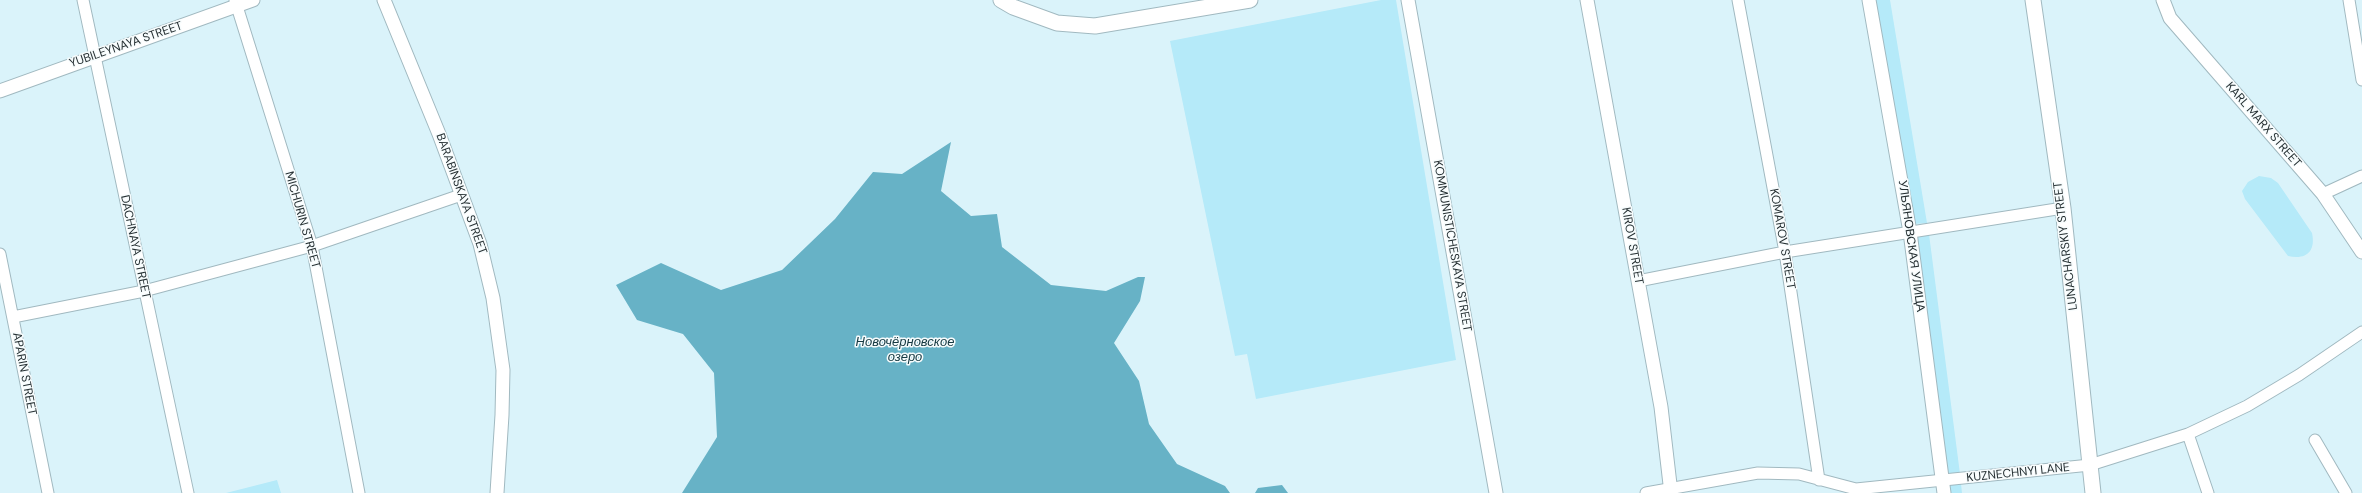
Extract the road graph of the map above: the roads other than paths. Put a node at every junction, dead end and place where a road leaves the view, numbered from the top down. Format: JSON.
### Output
{"nodes":[{"id":1,"x":83,"y":0,"type":"edge"},
{"id":2,"x":253,"y":0,"type":"edge"},
{"id":3,"x":384,"y":0,"type":"edge"},
{"id":4,"x":1001,"y":0,"type":"edge"},
{"id":5,"x":1250,"y":0,"type":"edge"},
{"id":6,"x":1408,"y":0,"type":"edge"},
{"id":7,"x":1587,"y":0,"type":"edge"},
{"id":8,"x":1738,"y":0,"type":"edge"},
{"id":9,"x":1869,"y":0,"type":"edge"},
{"id":10,"x":2033,"y":0,"type":"edge"},
{"id":11,"x":2163,"y":0,"type":"edge"},
{"id":12,"x":2349,"y":0,"type":"edge"},
{"id":13,"x":236,"y":3,"type":"edge"},
{"id":14,"x":95,"y":56,"type":"junction"},
{"id":15,"x":2362,"y":80,"type":"edge"},
{"id":16,"x":0,"y":91,"type":"edge"},
{"id":17,"x":2362,"y":176,"type":"edge"},
{"id":18,"x":2323,"y":194,"type":"junction"},
{"id":19,"x":461,"y":196,"type":"junction"},
{"id":20,"x":2063,"y":208,"type":"junction"},
{"id":21,"x":1910,"y":232,"type":"junction"},
{"id":22,"x":312,"y":246,"type":"junction"},
{"id":23,"x":1785,"y":252,"type":"junction"},
{"id":24,"x":2362,"y":252,"type":"edge"},
{"id":25,"x":0,"y":254,"type":"edge"},
{"id":26,"x":1638,"y":281,"type":"junction"},
{"id":27,"x":144,"y":291,"type":"junction"},
{"id":28,"x":13,"y":317,"type":"junction"},
{"id":29,"x":2362,"y":332,"type":"edge"},
{"id":30,"x":2188,"y":434,"type":"junction"},
{"id":31,"x":2315,"y":440,"type":"dead end"},
{"id":32,"x":2090,"y":465,"type":"junction"},
{"id":33,"x":1819,"y":480,"type":"junction"},
{"id":34,"x":1943,"y":487,"type":"edge"},
{"id":35,"x":1671,"y":491,"type":"edge"},
{"id":36,"x":48,"y":493,"type":"edge"},
{"id":37,"x":188,"y":493,"type":"edge"},
{"id":38,"x":359,"y":493,"type":"edge"},
{"id":39,"x":497,"y":493,"type":"edge"},
{"id":40,"x":1496,"y":493,"type":"edge"},
{"id":41,"x":1646,"y":493,"type":"edge"},
{"id":42,"x":2093,"y":493,"type":"edge"},
{"id":43,"x":2208,"y":493,"type":"edge"},
{"id":44,"x":2346,"y":493,"type":"edge"}],
"edges":[{"from":1,"to":14,"type":"street","name":"DACHNAYA STREET"},
{"from":2,"to":13,"type":"street","name":"YUBILEYNAYA STREET"},
{"from":3,"to":19,"type":"street","name":"BARABINSKAYA STREET"},
{"from":4,"to":5,"type":"main road"},
{"from":6,"to":40,"type":"street","name":"KOMMUNISTICHESKAYA STREET"},
{"from":7,"to":26,"type":"street","name":"KIROV STREET"},
{"from":8,"to":23,"type":"street","name":"KOMAROV STREET"},
{"from":9,"to":21,"type":"street","name":"УЛЬЯНОВСКАЯ УЛИЦА"},
{"from":10,"to":20,"type":"main road","name":"LUNACHARSKIY STREET"},
{"from":11,"to":18,"type":"street","name":"KARL MARX STREET"},
{"from":12,"to":15,"type":"street"},
{"from":13,"to":14,"type":"street","name":"YUBILEYNAYA STREET"},
{"from":13,"to":22,"type":"street","name":"MICHURIN STREET"},
{"from":14,"to":16,"type":"street","name":"YUBILEYNAYA STREET"},
{"from":14,"to":27,"type":"street","name":"DACHNAYA STREET"},
{"from":17,"to":18,"type":"street"},
{"from":18,"to":24,"type":"street","name":"KARL MARX STREET"},
{"from":19,"to":22,"type":"street"},
{"from":19,"to":39,"type":"street","name":"BARABINSKAYA STREET"},
{"from":20,"to":21,"type":"street"},
{"from":20,"to":32,"type":"main road","name":"LUNACHARSKIY STREET"},
{"from":21,"to":23,"type":"street"},
{"from":21,"to":34,"type":"street","name":"УЛЬЯНОВСКАЯ УЛИЦА"},
{"from":22,"to":27,"type":"street"},
{"from":22,"to":38,"type":"street","name":"MICHURIN STREET"},
{"from":23,"to":26,"type":"street"},
{"from":23,"to":33,"type":"street","name":"KOMAROV STREET"},
{"from":25,"to":28,"type":"street","name":"APARIN STREET"},
{"from":26,"to":35,"type":"street","name":"KIROV STREET"},
{"from":27,"to":28,"type":"street"},
{"from":27,"to":37,"type":"street","name":"DACHNAYA STREET"},
{"from":28,"to":36,"type":"street","name":"APARIN STREET"},
{"from":29,"to":30,"type":"street","name":"KUZNECHNYI LANE"},
{"from":30,"to":32,"type":"street","name":"KUZNECHNYI LANE"},
{"from":30,"to":43,"type":"street"},
{"from":31,"to":44,"type":"street"},
{"from":32,"to":34,"type":"street","name":"KUZNECHNYI LANE"},
{"from":32,"to":42,"type":"main road","name":"LUNACHARSKIY STREET"},
{"from":33,"to":34,"type":"street","name":"KUZNECHNYI LANE"},
{"from":33,"to":35,"type":"street","name":"KUZNECHNYI LANE"},
{"from":35,"to":41,"type":"street","name":"KUZNECHNYI LANE"}]}
